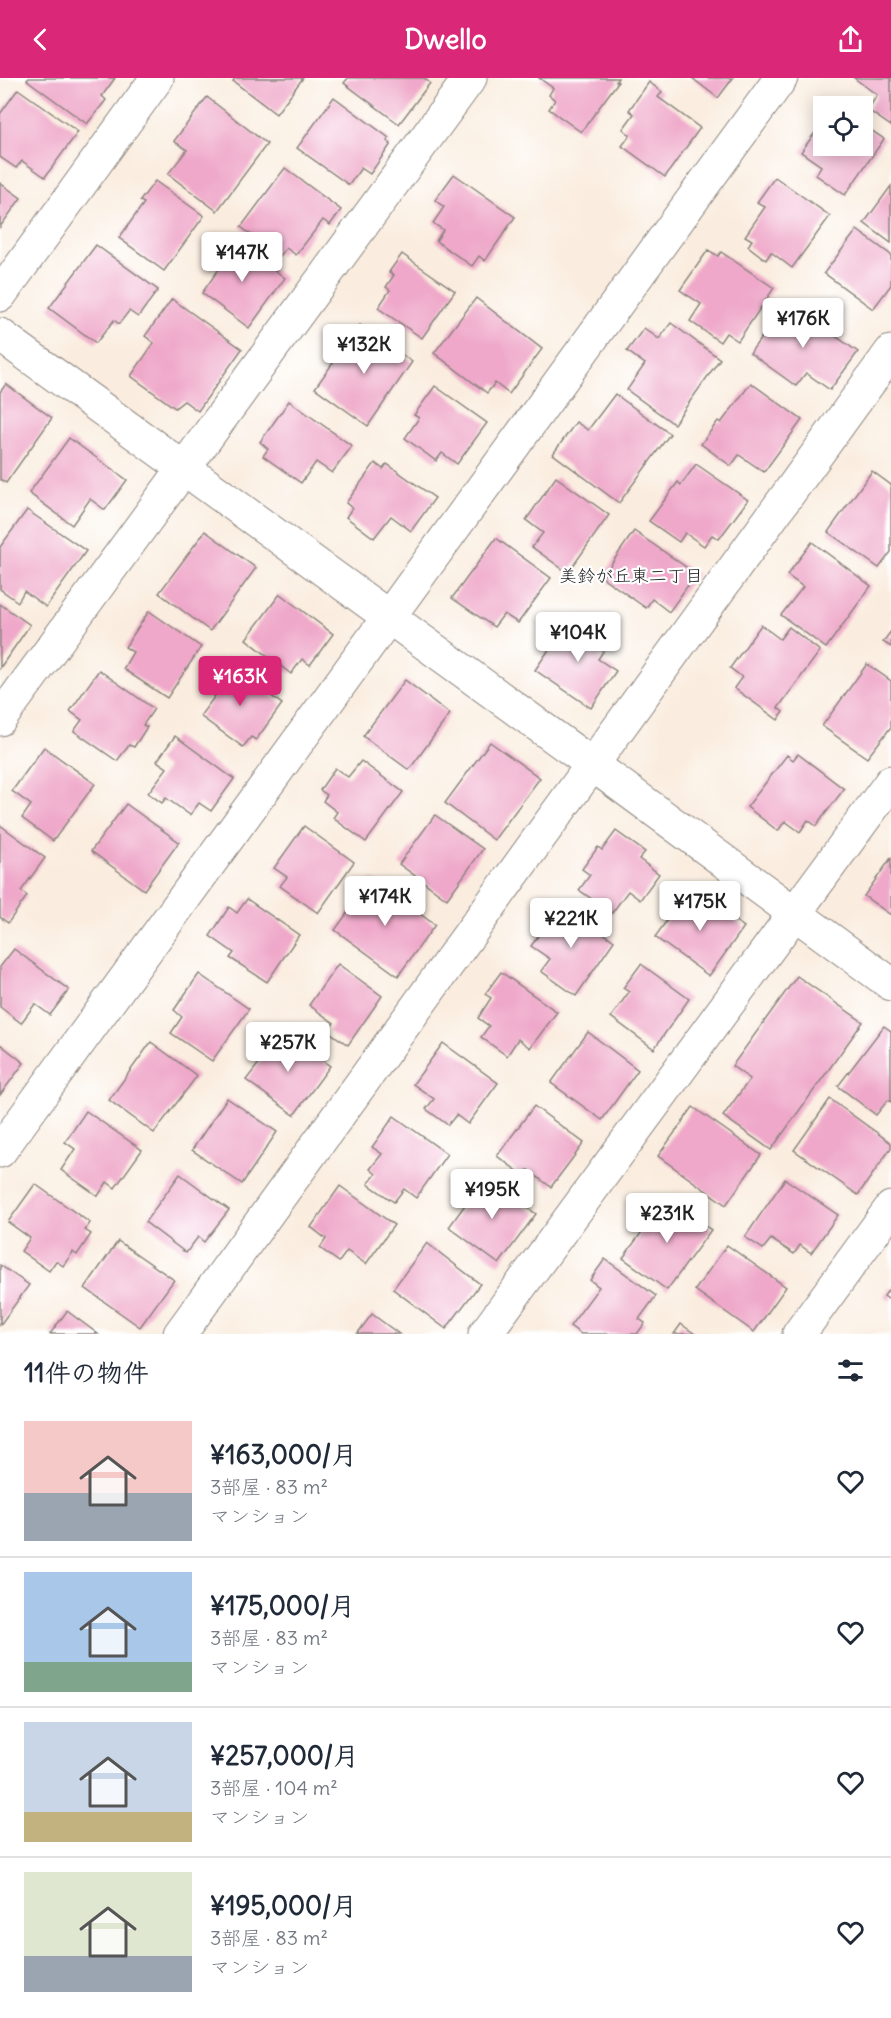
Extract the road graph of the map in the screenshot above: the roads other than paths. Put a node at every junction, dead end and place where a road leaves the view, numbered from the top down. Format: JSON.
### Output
{"nodes":[{"id":1,"x":158,"y":78,"type":"edge"},
{"id":2,"x":470,"y":78,"type":"edge"},
{"id":3,"x":781,"y":78,"type":"edge"},
{"id":4,"x":0,"y":295,"type":"edge"},
{"id":5,"x":0,"y":335,"type":"edge"},
{"id":6,"x":891,"y":352,"type":"edge"},
{"id":7,"x":184,"y":468,"type":"junction"},
{"id":8,"x":388,"y":616,"type":"junction"},
{"id":9,"x":0,"y":719,"type":"edge"},
{"id":10,"x":593,"y":765,"type":"junction"},
{"id":11,"x":891,"y":782,"type":"edge"},
{"id":12,"x":795,"y":914,"type":"junction"},
{"id":13,"x":891,"y":984,"type":"edge"},
{"id":14,"x":0,"y":1151,"type":"edge"},
{"id":15,"x":891,"y":1208,"type":"edge"},
{"id":16,"x":180,"y":1334,"type":"edge"},
{"id":17,"x":485,"y":1334,"type":"edge"},
{"id":18,"x":799,"y":1334,"type":"edge"}],
"edges":[{"from":1,"to":4,"type":"street"},
{"from":2,"to":7,"type":"street"},
{"from":3,"to":8,"type":"street"},
{"from":5,"to":7,"type":"street"},
{"from":6,"to":10,"type":"street"},
{"from":7,"to":8,"type":"street"},
{"from":7,"to":9,"type":"street"},
{"from":8,"to":10,"type":"street"},
{"from":8,"to":14,"type":"street"},
{"from":10,"to":12,"type":"street"},
{"from":10,"to":16,"type":"street"},
{"from":11,"to":12,"type":"street"},
{"from":12,"to":13,"type":"street"},
{"from":12,"to":17,"type":"street"},
{"from":15,"to":18,"type":"street"}]}
